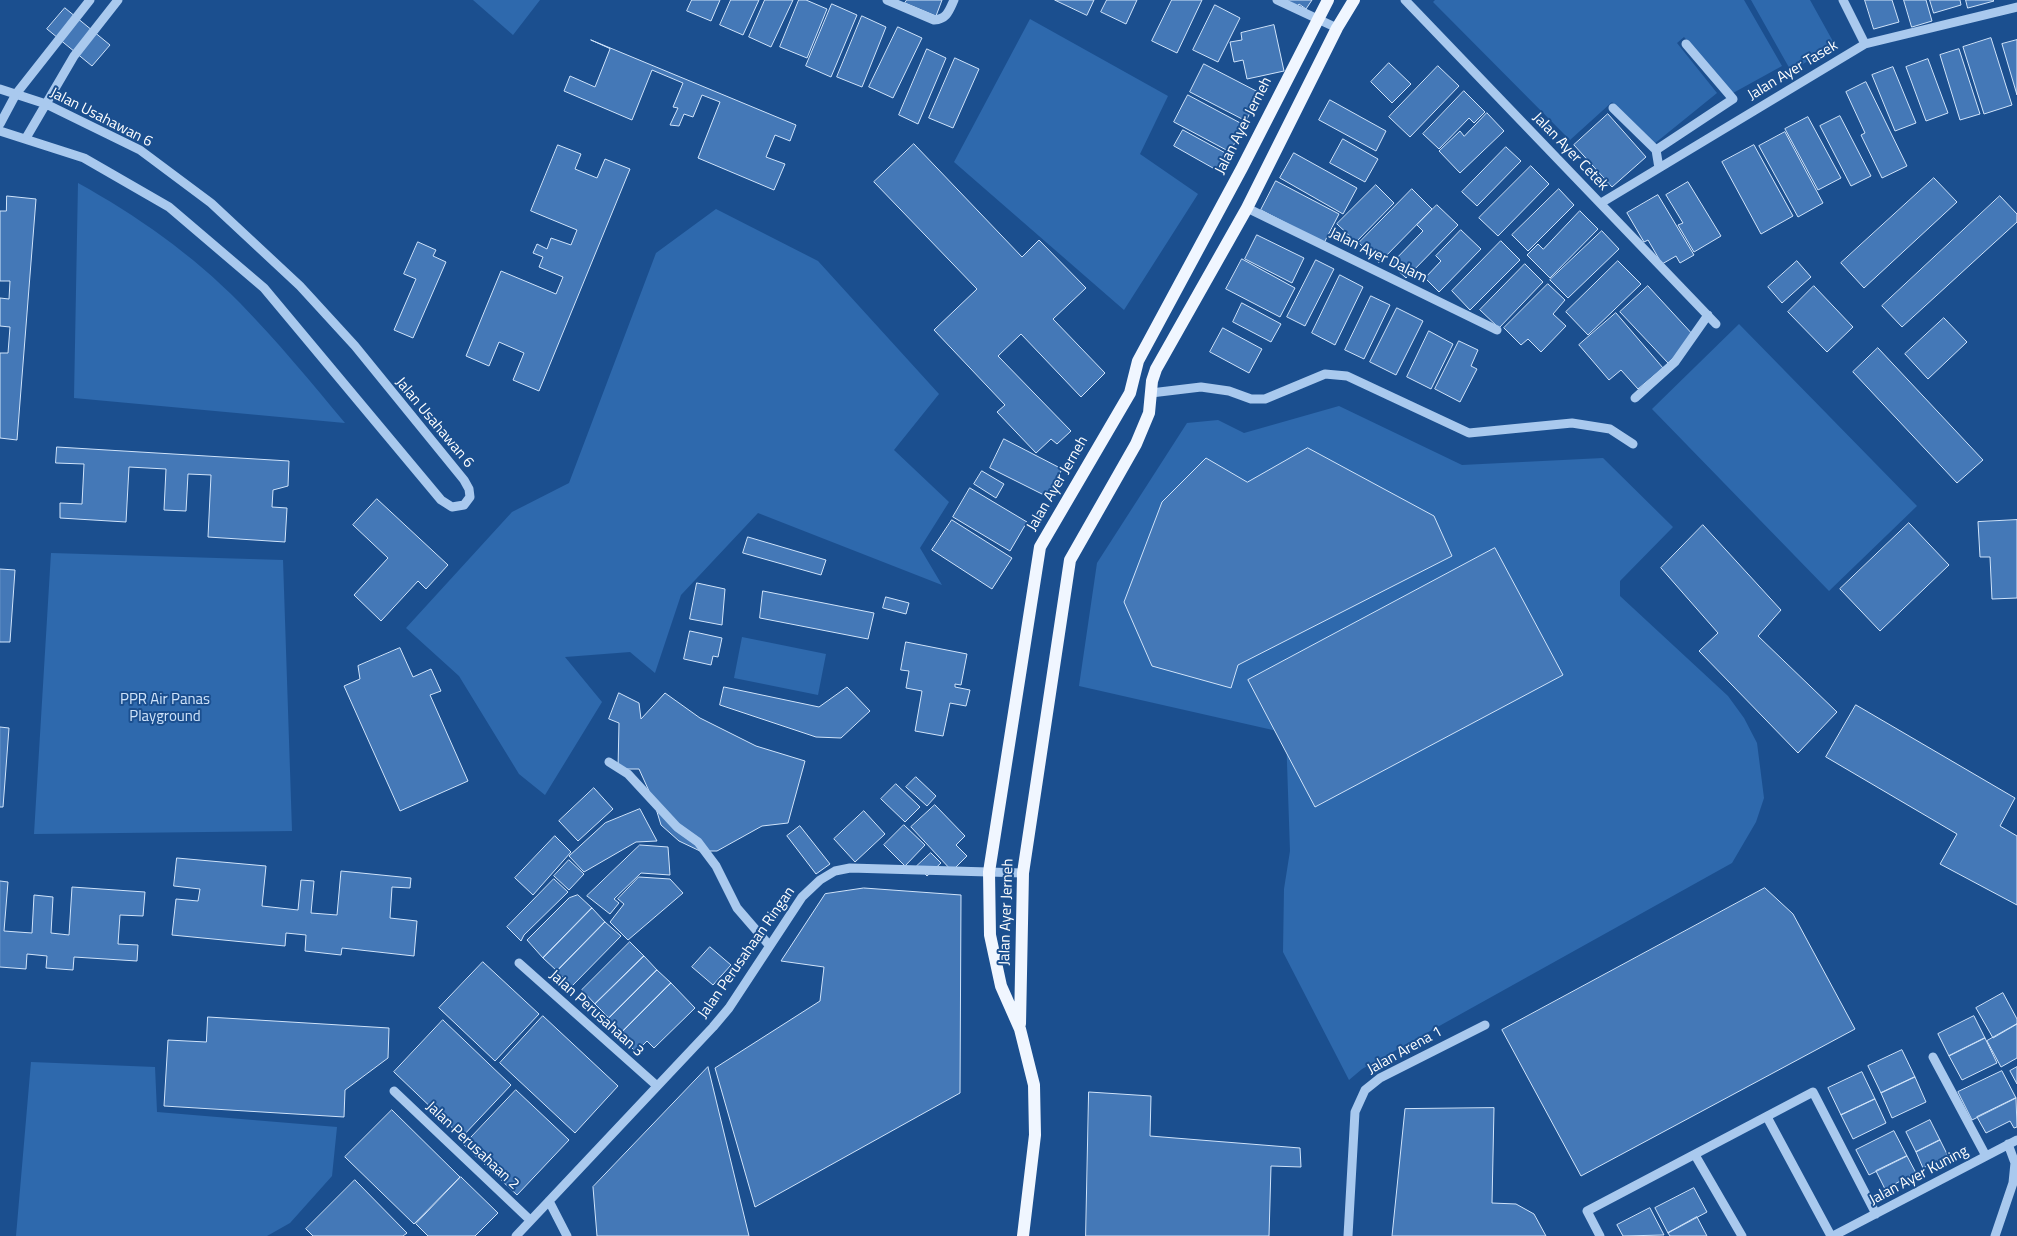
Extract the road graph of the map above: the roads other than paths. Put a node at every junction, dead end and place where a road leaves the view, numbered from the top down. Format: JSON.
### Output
{"nodes":[{"id":1,"x":90,"y":0,"type":"edge"},
{"id":2,"x":118,"y":0,"type":"edge"},
{"id":3,"x":887,"y":0,"type":"edge"},
{"id":4,"x":954,"y":0,"type":"edge"},
{"id":5,"x":1277,"y":0,"type":"edge"},
{"id":6,"x":1328,"y":0,"type":"edge"},
{"id":7,"x":1354,"y":0,"type":"edge"},
{"id":8,"x":1405,"y":0,"type":"edge"},
{"id":9,"x":1843,"y":0,"type":"edge"},
{"id":10,"x":2017,"y":7,"type":"edge"},
{"id":11,"x":1317,"y":18,"type":"junction"},
{"id":12,"x":1337,"y":28,"type":"junction"},
{"id":13,"x":1686,"y":44,"type":"dead end"},
{"id":14,"x":1864,"y":44,"type":"junction"},
{"id":15,"x":0,"y":89,"type":"edge"},
{"id":16,"x":16,"y":94,"type":"junction"},
{"id":17,"x":46,"y":104,"type":"junction"},
{"id":18,"x":1613,"y":108,"type":"dead end"},
{"id":19,"x":0,"y":124,"type":"edge"},
{"id":20,"x":0,"y":131,"type":"edge"},
{"id":21,"x":26,"y":138,"type":"junction"},
{"id":22,"x":1656,"y":150,"type":"junction"},
{"id":23,"x":1659,"y":168,"type":"junction"},
{"id":24,"x":1601,"y":203,"type":"junction"},
{"id":25,"x":1247,"y":208,"type":"junction"},
{"id":26,"x":1708,"y":316,"type":"junction"},
{"id":27,"x":1716,"y":324,"type":"dead end"},
{"id":28,"x":1497,"y":330,"type":"dead end"},
{"id":29,"x":1151,"y":393,"type":"junction"},
{"id":30,"x":1635,"y":398,"type":"dead end"},
{"id":31,"x":1633,"y":444,"type":"dead end"},
{"id":32,"x":609,"y":762,"type":"dead end"},
{"id":33,"x":989,"y":872,"type":"junction"},
{"id":34,"x":1023,"y":873,"type":"junction"},
{"id":35,"x":769,"y":945,"type":"junction"},
{"id":36,"x":519,"y":963,"type":"dead end"},
{"id":37,"x":1485,"y":1025,"type":"dead end"},
{"id":38,"x":1020,"y":1029,"type":"junction"},
{"id":39,"x":1933,"y":1057,"type":"dead end"},
{"id":40,"x":656,"y":1085,"type":"junction"},
{"id":41,"x":394,"y":1092,"type":"dead end"},
{"id":42,"x":1767,"y":1117,"type":"junction"},
{"id":43,"x":2017,"y":1140,"type":"edge"},
{"id":44,"x":2008,"y":1144,"type":"junction"},
{"id":45,"x":1695,"y":1155,"type":"junction"},
{"id":46,"x":1986,"y":1156,"type":"junction"},
{"id":47,"x":2015,"y":1183,"type":"edge"},
{"id":48,"x":549,"y":1201,"type":"junction"},
{"id":49,"x":1876,"y":1214,"type":"junction"},
{"id":50,"x":530,"y":1220,"type":"junction"},
{"id":51,"x":516,"y":1236,"type":"edge"},
{"id":52,"x":567,"y":1236,"type":"edge"},
{"id":53,"x":1023,"y":1236,"type":"edge"},
{"id":54,"x":1348,"y":1236,"type":"edge"},
{"id":55,"x":1600,"y":1236,"type":"edge"},
{"id":56,"x":1742,"y":1236,"type":"edge"},
{"id":57,"x":1832,"y":1236,"type":"edge"},
{"id":58,"x":1995,"y":1236,"type":"edge"}],
"edges":[{"from":1,"to":16,"type":"street"},
{"from":2,"to":17,"type":"street"},
{"from":3,"to":4,"type":"street"},
{"from":5,"to":11,"type":"street"},
{"from":6,"to":11,"type":"main road","name":"Jalan Ayer Jerneh"},
{"from":7,"to":12,"type":"main road","name":"Jalan Ayer Jerneh"},
{"from":8,"to":24,"type":"street","name":"Jalan Ayer Cetek"},
{"from":9,"to":14,"type":"street"},
{"from":10,"to":14,"type":"street","name":"Jalan Ayer Tasek"},
{"from":11,"to":12,"type":"street"},
{"from":11,"to":33,"type":"main road","name":"Jalan Ayer Jerneh"},
{"from":12,"to":25,"type":"main road","name":"Jalan Ayer Jerneh"},
{"from":13,"to":22,"type":"street"},
{"from":14,"to":23,"type":"street","name":"Jalan Ayer Tasek"},
{"from":15,"to":16,"type":"street","name":"Jalan Usahawan 6"},
{"from":16,"to":17,"type":"street","name":"Jalan Usahawan 6"},
{"from":16,"to":19,"type":"street"},
{"from":17,"to":21,"type":"street"},
{"from":17,"to":21,"type":"street","name":"Jalan Usahawan 6"},
{"from":18,"to":22,"type":"street"},
{"from":20,"to":21,"type":"street","name":"Jalan Usahawan 6"},
{"from":22,"to":23,"type":"street"},
{"from":23,"to":24,"type":"street","name":"Jalan Ayer Tasek"},
{"from":24,"to":26,"type":"street","name":"Jalan Ayer Cetek"},
{"from":25,"to":28,"type":"street","name":"Jalan Ayer Dalam"},
{"from":25,"to":29,"type":"main road","name":"Jalan Ayer Jerneh"},
{"from":26,"to":27,"type":"street","name":"Jalan Ayer Cetek"},
{"from":26,"to":30,"type":"street"},
{"from":29,"to":31,"type":"street"},
{"from":29,"to":34,"type":"main road","name":"Jalan Ayer Jerneh"},
{"from":32,"to":35,"type":"street"},
{"from":33,"to":34,"type":"street","name":"Jalan Perusahaan Ringan"},
{"from":33,"to":35,"type":"street","name":"Jalan Perusahaan Ringan"},
{"from":33,"to":38,"type":"main road","name":"Jalan Ayer Jerneh"},
{"from":34,"to":38,"type":"main road","name":"Jalan Ayer Jerneh"},
{"from":35,"to":40,"type":"street","name":"Jalan Perusahaan Ringan"},
{"from":36,"to":40,"type":"street","name":"Jalan Perusahaan 3"},
{"from":37,"to":54,"type":"street","name":"Jalan Arena 1"},
{"from":38,"to":53,"type":"main road","name":"Jalan Ayer Jerneh"},
{"from":39,"to":46,"type":"street"},
{"from":40,"to":48,"type":"street","name":"Jalan Perusahaan Ringan"},
{"from":41,"to":50,"type":"street","name":"Jalan Perusahaan 2"},
{"from":42,"to":45,"type":"street"},
{"from":42,"to":49,"type":"street"},
{"from":42,"to":57,"type":"street"},
{"from":43,"to":44,"type":"street","name":"Jalan Ayer Kuning"},
{"from":44,"to":46,"type":"street","name":"Jalan Ayer Kuning"},
{"from":44,"to":47,"type":"street"},
{"from":45,"to":55,"type":"street"},
{"from":45,"to":56,"type":"street"},
{"from":46,"to":49,"type":"street","name":"Jalan Ayer Kuning"},
{"from":47,"to":58,"type":"street"},
{"from":48,"to":50,"type":"street","name":"Jalan Perusahaan Ringan"},
{"from":48,"to":52,"type":"street"},
{"from":49,"to":57,"type":"street","name":"Jalan Ayer Kuning"},
{"from":50,"to":51,"type":"street","name":"Jalan Perusahaan Ringan"}]}
